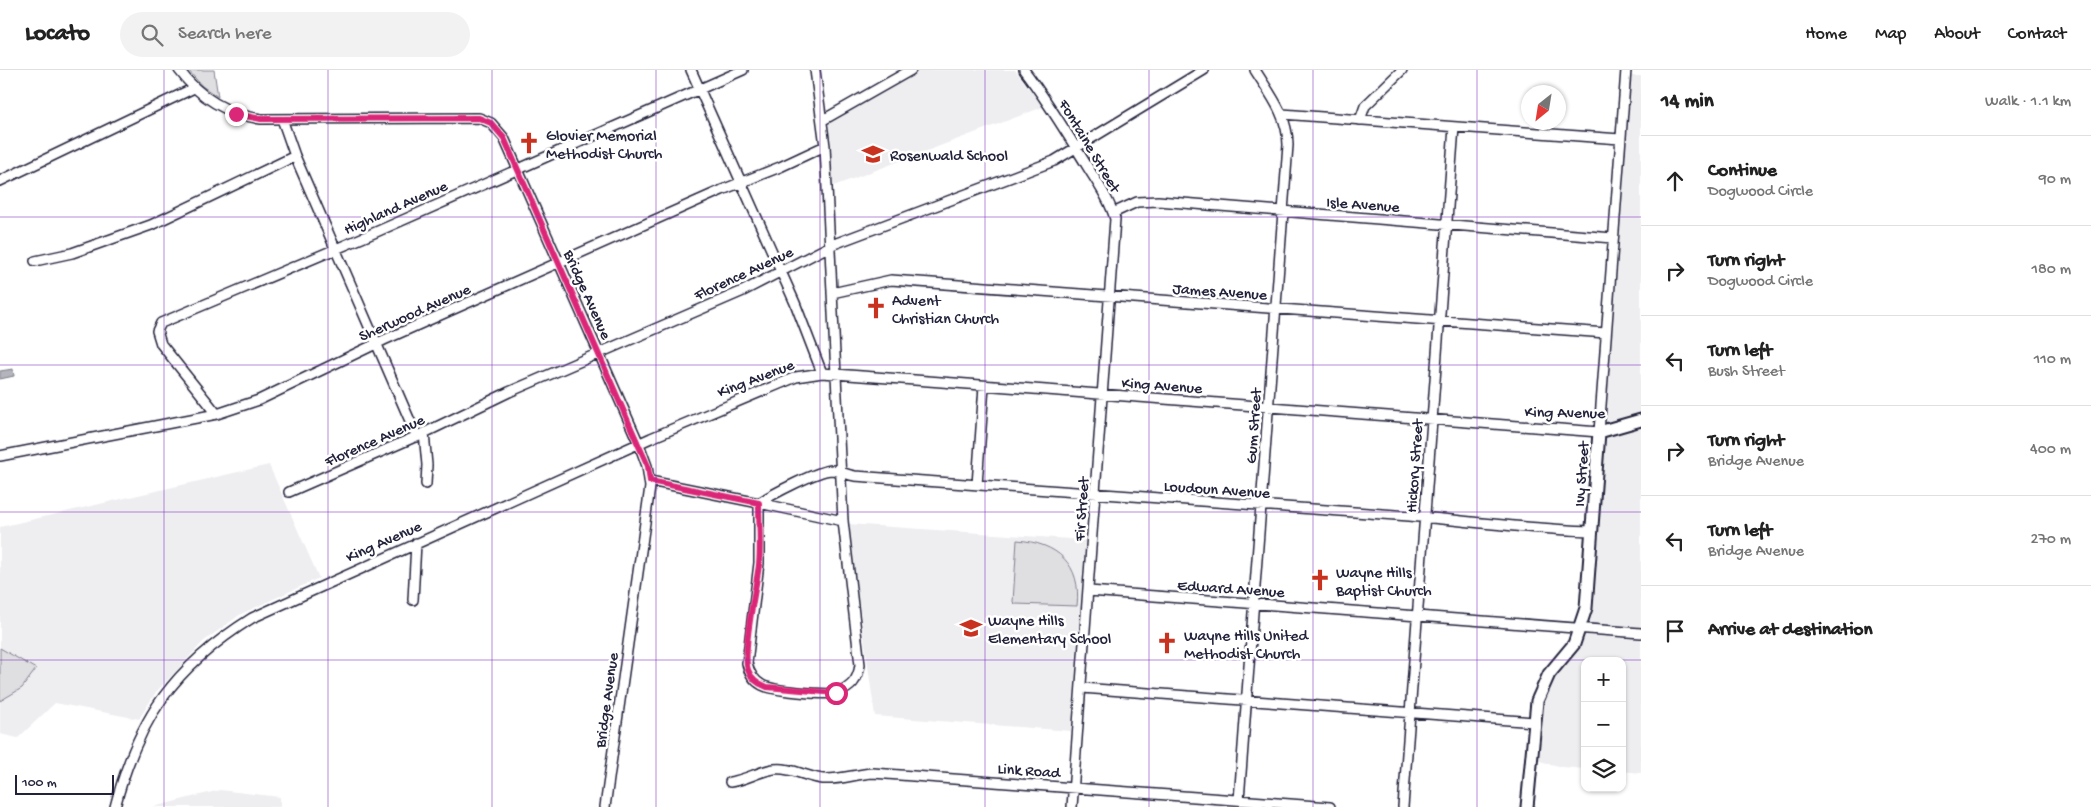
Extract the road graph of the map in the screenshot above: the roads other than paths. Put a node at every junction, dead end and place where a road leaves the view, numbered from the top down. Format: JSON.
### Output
{"nodes":[{"id":1,"x":179,"y":70,"type":"edge"},
{"id":2,"x":691,"y":70,"type":"edge"},
{"id":3,"x":743,"y":70,"type":"edge"},
{"id":4,"x":815,"y":70,"type":"edge"},
{"id":5,"x":911,"y":70,"type":"edge"},
{"id":6,"x":1024,"y":70,"type":"edge"},
{"id":7,"x":1204,"y":70,"type":"edge"},
{"id":8,"x":1255,"y":70,"type":"edge"},
{"id":9,"x":1402,"y":70,"type":"edge"},
{"id":10,"x":1626,"y":70,"type":"edge"},
{"id":11,"x":194,"y":88,"type":"junction"},
{"id":12,"x":700,"y":90,"type":"junction"},
{"id":13,"x":1282,"y":114,"type":"junction"},
{"id":14,"x":282,"y":119,"type":"junction"},
{"id":15,"x":823,"y":120,"type":"junction"},
{"id":16,"x":1360,"y":120,"type":"junction"},
{"id":17,"x":1454,"y":127,"type":"junction"},
{"id":18,"x":1620,"y":139,"type":"junction"},
{"id":19,"x":825,"y":146,"type":"junction"},
{"id":20,"x":1076,"y":149,"type":"junction"},
{"id":21,"x":295,"y":156,"type":"junction"},
{"id":22,"x":518,"y":169,"type":"junction"},
{"id":23,"x":0,"y":181,"type":"edge"},
{"id":24,"x":741,"y":182,"type":"junction"},
{"id":25,"x":1283,"y":211,"type":"junction"},
{"id":26,"x":1113,"y":213,"type":"junction"},
{"id":27,"x":1447,"y":224,"type":"junction"},
{"id":28,"x":1613,"y":238,"type":"junction"},
{"id":29,"x":830,"y":247,"type":"junction"},
{"id":30,"x":335,"y":248,"type":"junction"},
{"id":31,"x":35,"y":261,"type":"dead end"},
{"id":32,"x":559,"y":263,"type":"junction"},
{"id":33,"x":781,"y":272,"type":"junction"},
{"id":34,"x":832,"y":293,"type":"junction"},
{"id":35,"x":1110,"y":296,"type":"junction"},
{"id":36,"x":1276,"y":309,"type":"junction"},
{"id":37,"x":1440,"y":322,"type":"junction"},
{"id":38,"x":1606,"y":333,"type":"junction"},
{"id":39,"x":377,"y":344,"type":"junction"},
{"id":40,"x":598,"y":354,"type":"junction"},
{"id":41,"x":822,"y":373,"type":"junction"},
{"id":42,"x":835,"y":374,"type":"junction"},
{"id":43,"x":984,"y":386,"type":"junction"},
{"id":44,"x":1103,"y":395,"type":"junction"},
{"id":45,"x":1268,"y":408,"type":"junction"},
{"id":46,"x":217,"y":414,"type":"junction"},
{"id":47,"x":1432,"y":420,"type":"junction"},
{"id":48,"x":1641,"y":420,"type":"edge"},
{"id":49,"x":1599,"y":432,"type":"junction"},
{"id":50,"x":421,"y":435,"type":"junction"},
{"id":51,"x":638,"y":444,"type":"junction"},
{"id":52,"x":0,"y":456,"type":"edge"},
{"id":53,"x":840,"y":472,"type":"junction"},
{"id":54,"x":650,"y":481,"type":"junction"},
{"id":55,"x":426,"y":484,"type":"dead end"},
{"id":56,"x":977,"y":485,"type":"junction"},
{"id":57,"x":289,"y":492,"type":"dead end"},
{"id":58,"x":1096,"y":494,"type":"junction"},
{"id":59,"x":759,"y":503,"type":"junction"},
{"id":60,"x":1260,"y":506,"type":"junction"},
{"id":61,"x":1424,"y":518,"type":"junction"},
{"id":62,"x":843,"y":521,"type":"junction"},
{"id":63,"x":1592,"y":531,"type":"junction"},
{"id":64,"x":416,"y":543,"type":"junction"},
{"id":65,"x":1089,"y":591,"type":"junction"},
{"id":66,"x":413,"y":600,"type":"dead end"},
{"id":67,"x":1254,"y":603,"type":"junction"},
{"id":68,"x":1417,"y":616,"type":"junction"},
{"id":69,"x":1580,"y":629,"type":"junction"},
{"id":70,"x":1641,"y":633,"type":"edge"},
{"id":71,"x":1082,"y":688,"type":"junction"},
{"id":72,"x":1246,"y":701,"type":"junction"},
{"id":73,"x":1410,"y":713,"type":"junction"},
{"id":74,"x":1534,"y":722,"type":"junction"},
{"id":75,"x":730,"y":782,"type":"dead end"},
{"id":76,"x":1074,"y":788,"type":"junction"},
{"id":77,"x":1239,"y":800,"type":"junction"},
{"id":78,"x":115,"y":807,"type":"edge"},
{"id":79,"x":605,"y":807,"type":"edge"},
{"id":80,"x":1072,"y":807,"type":"edge"},
{"id":81,"x":1330,"y":807,"type":"edge"},
{"id":82,"x":1403,"y":807,"type":"edge"},
{"id":83,"x":1527,"y":807,"type":"edge"}],
"edges":[{"from":1,"to":11,"type":"street","name":"Bridge Avenue"},
{"from":2,"to":12,"type":"street"},
{"from":3,"to":12,"type":"street","name":"Highland Avenue"},
{"from":4,"to":15,"type":"street"},
{"from":5,"to":15,"type":"street"},
{"from":6,"to":20,"type":"street","name":"Fontaine Street"},
{"from":7,"to":20,"type":"street","name":"Florence Avenue"},
{"from":8,"to":13,"type":"street","name":"Gum Street"},
{"from":9,"to":16,"type":"street"},
{"from":10,"to":18,"type":"street","name":"Ivy Street"},
{"from":11,"to":14,"type":"street","name":"Bridge Avenue"},
{"from":11,"to":23,"type":"street"},
{"from":12,"to":22,"type":"street","name":"Highland Avenue"},
{"from":12,"to":24,"type":"street"},
{"from":13,"to":16,"type":"street"},
{"from":13,"to":25,"type":"street","name":"Gum Street"},
{"from":14,"to":21,"type":"street"},
{"from":14,"to":22,"type":"street","name":"Bridge Avenue"},
{"from":15,"to":19,"type":"street"},
{"from":16,"to":17,"type":"street"},
{"from":17,"to":18,"type":"street"},
{"from":17,"to":27,"type":"street","name":"Hickory Street"},
{"from":18,"to":28,"type":"street","name":"Ivy Street"},
{"from":19,"to":24,"type":"street","name":"Sherwood Avenue"},
{"from":19,"to":29,"type":"street"},
{"from":20,"to":26,"type":"street","name":"Fontaine Street"},
{"from":20,"to":29,"type":"street","name":"Florence Avenue"},
{"from":21,"to":30,"type":"street"},
{"from":21,"to":31,"type":"street"},
{"from":22,"to":30,"type":"street","name":"Highland Avenue"},
{"from":22,"to":32,"type":"street","name":"Bridge Avenue"},
{"from":24,"to":32,"type":"street","name":"Sherwood Avenue"},
{"from":24,"to":33,"type":"street"},
{"from":25,"to":26,"type":"street","name":"Isle Avenue"},
{"from":25,"to":27,"type":"street","name":"Isle Avenue"},
{"from":25,"to":36,"type":"street","name":"Gum Street"},
{"from":26,"to":35,"type":"street","name":"Fir Street"},
{"from":27,"to":28,"type":"street","name":"Isle Avenue"},
{"from":27,"to":37,"type":"street","name":"Hickory Street"},
{"from":28,"to":38,"type":"street","name":"Ivy Street"},
{"from":29,"to":33,"type":"street","name":"Florence Avenue"},
{"from":29,"to":34,"type":"street"},
{"from":30,"to":39,"type":"street"},
{"from":30,"to":46,"type":"street","name":"Highland Avenue"},
{"from":32,"to":39,"type":"street","name":"Sherwood Avenue"},
{"from":32,"to":40,"type":"street","name":"Bridge Avenue"},
{"from":33,"to":40,"type":"street","name":"Florence Avenue"},
{"from":33,"to":41,"type":"street"},
{"from":34,"to":35,"type":"street","name":"James Avenue"},
{"from":34,"to":42,"type":"street"},
{"from":35,"to":36,"type":"street","name":"James Avenue"},
{"from":35,"to":44,"type":"street","name":"Fir Street"},
{"from":36,"to":37,"type":"street","name":"James Avenue"},
{"from":36,"to":45,"type":"street","name":"Gum Street"},
{"from":37,"to":38,"type":"street","name":"James Avenue"},
{"from":37,"to":47,"type":"street","name":"Hickory Street"},
{"from":38,"to":49,"type":"street","name":"Ivy Street"},
{"from":39,"to":46,"type":"street","name":"Sherwood Avenue"},
{"from":39,"to":50,"type":"street"},
{"from":40,"to":50,"type":"street","name":"Florence Avenue"},
{"from":40,"to":51,"type":"street","name":"Bridge Avenue"},
{"from":41,"to":42,"type":"street","name":"King Avenue"},
{"from":41,"to":51,"type":"street","name":"King Avenue"},
{"from":42,"to":43,"type":"street","name":"King Avenue"},
{"from":42,"to":53,"type":"street"},
{"from":43,"to":44,"type":"street","name":"King Avenue"},
{"from":43,"to":56,"type":"street"},
{"from":44,"to":45,"type":"street","name":"King Avenue"},
{"from":44,"to":58,"type":"street","name":"Fir Street"},
{"from":45,"to":47,"type":"street","name":"King Avenue"},
{"from":45,"to":60,"type":"street","name":"Gum Street"},
{"from":46,"to":52,"type":"street","name":"Sherwood Avenue"},
{"from":47,"to":49,"type":"street","name":"King Avenue"},
{"from":47,"to":61,"type":"street","name":"Hickory Street"},
{"from":48,"to":49,"type":"main road","name":"King Avenue"},
{"from":49,"to":63,"type":"main road","name":"Ivy Street"},
{"from":50,"to":55,"type":"street"},
{"from":50,"to":57,"type":"street","name":"Florence Avenue"},
{"from":51,"to":54,"type":"street","name":"Bridge Avenue"},
{"from":51,"to":64,"type":"street","name":"King Avenue"},
{"from":53,"to":56,"type":"street","name":"Loudoun Avenue"},
{"from":53,"to":59,"type":"street","name":"Loudoun Avenue"},
{"from":53,"to":62,"type":"street"},
{"from":54,"to":59,"type":"street"},
{"from":54,"to":79,"type":"street","name":"Bridge Avenue"},
{"from":56,"to":58,"type":"street","name":"Loudoun Avenue"},
{"from":58,"to":60,"type":"street","name":"Loudoun Avenue"},
{"from":58,"to":65,"type":"street","name":"Fir Street"},
{"from":59,"to":62,"type":"street"},
{"from":59,"to":62,"type":"street"},
{"from":60,"to":61,"type":"street","name":"Loudoun Avenue"},
{"from":60,"to":67,"type":"street","name":"Gum Street"},
{"from":61,"to":63,"type":"street","name":"Loudoun Avenue"},
{"from":61,"to":68,"type":"street","name":"Hickory Street"},
{"from":63,"to":69,"type":"main road","name":"Ivy Street"},
{"from":64,"to":66,"type":"street"},
{"from":64,"to":78,"type":"street","name":"King Avenue"},
{"from":65,"to":67,"type":"street","name":"Edward Avenue"},
{"from":65,"to":71,"type":"street","name":"Fir Street"},
{"from":67,"to":68,"type":"street","name":"Edward Avenue"},
{"from":67,"to":72,"type":"street","name":"Gum Street"},
{"from":68,"to":69,"type":"street","name":"Edward Avenue"},
{"from":68,"to":73,"type":"street","name":"Hickory Street"},
{"from":69,"to":70,"type":"street","name":"Edward Avenue"},
{"from":69,"to":74,"type":"main road","name":"Ivy Street"},
{"from":71,"to":72,"type":"street"},
{"from":71,"to":76,"type":"street","name":"Fir Street"},
{"from":72,"to":73,"type":"street"},
{"from":72,"to":77,"type":"street","name":"Gum Street"},
{"from":73,"to":74,"type":"street"},
{"from":73,"to":82,"type":"street","name":"Hickory Street"},
{"from":74,"to":83,"type":"main road","name":"Ivy Street"},
{"from":75,"to":76,"type":"street","name":"Link Road"},
{"from":76,"to":77,"type":"street","name":"Link Road"},
{"from":76,"to":80,"type":"street","name":"Fir Street"},
{"from":77,"to":81,"type":"street","name":"Link Road"}]}
